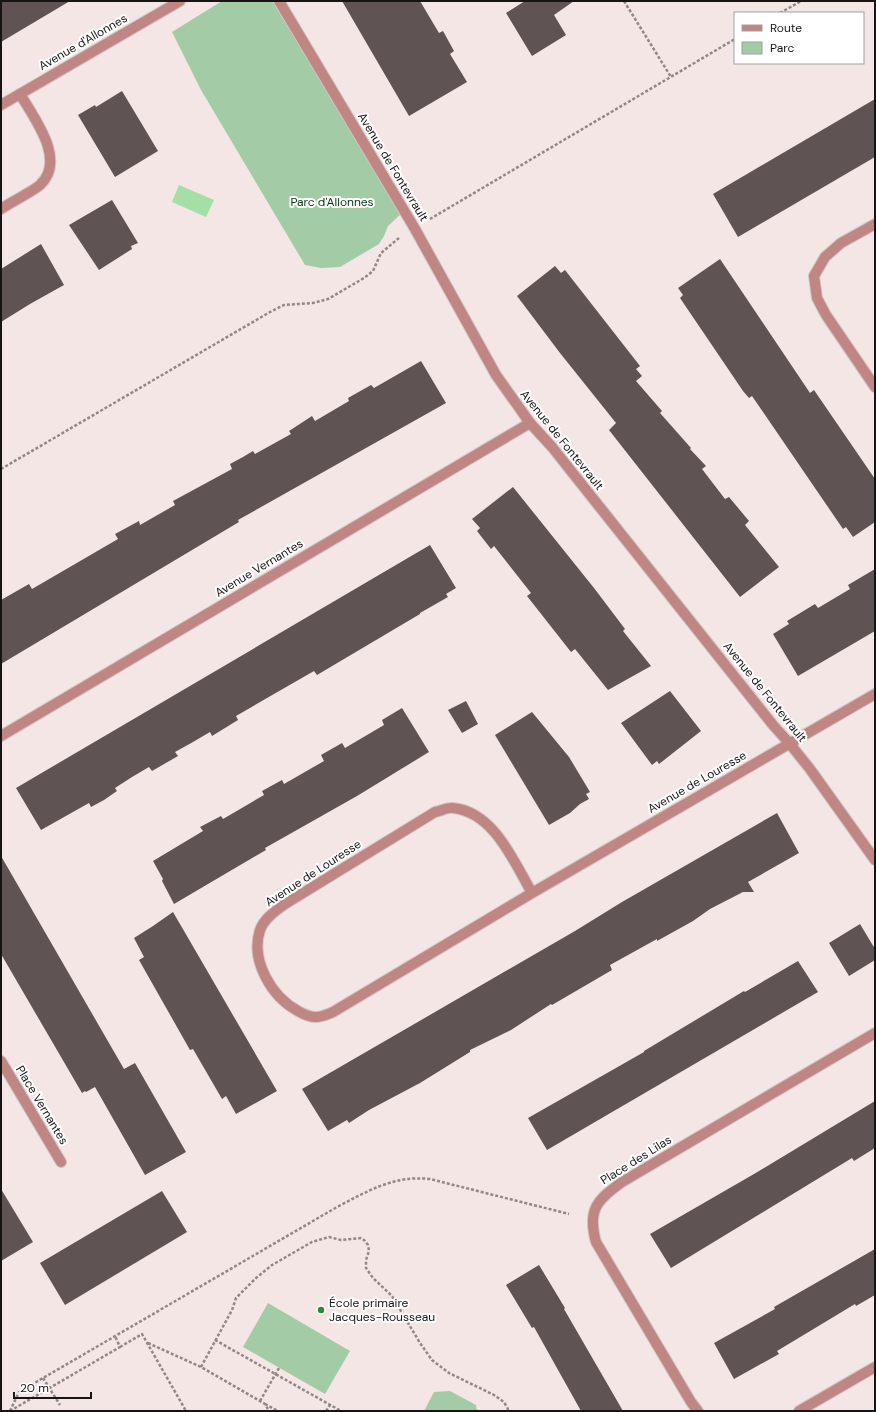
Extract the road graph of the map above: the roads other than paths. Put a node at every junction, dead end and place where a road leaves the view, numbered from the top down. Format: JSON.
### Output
{"nodes":[{"id":1,"x":180,"y":1,"type":"edge"},
{"id":2,"x":279,"y":1,"type":"edge"},
{"id":3,"x":20,"y":94,"type":"junction"},
{"id":4,"x":1,"y":105,"type":"edge"},
{"id":5,"x":1,"y":209,"type":"edge"},
{"id":6,"x":875,"y":224,"type":"edge"},
{"id":7,"x":875,"y":386,"type":"edge"},
{"id":8,"x":530,"y":423,"type":"junction"},
{"id":9,"x":875,"y":694,"type":"edge"},
{"id":10,"x":1,"y":736,"type":"edge"},
{"id":11,"x":790,"y":744,"type":"junction"},
{"id":12,"x":875,"y":860,"type":"edge"},
{"id":13,"x":532,"y":893,"type":"junction"},
{"id":14,"x":875,"y":1033,"type":"edge"},
{"id":15,"x":1,"y":1061,"type":"edge"},
{"id":16,"x":61,"y":1162,"type":"dead end"},
{"id":17,"x":875,"y":1367,"type":"edge"},
{"id":18,"x":698,"y":1411,"type":"edge"},
{"id":19,"x":799,"y":1411,"type":"edge"}],
"edges":[{"from":1,"to":3,"type":"street","name":"Avenue d'Allonnes"},
{"from":2,"to":8,"type":"street","name":"Avenue de Fontevrault"},
{"from":3,"to":4,"type":"street","name":"Avenue d'Allonnes"},
{"from":3,"to":5,"type":"street"},
{"from":6,"to":7,"type":"street"},
{"from":8,"to":10,"type":"street","name":"Avenue Vernantes"},
{"from":8,"to":11,"type":"street","name":"Avenue de Fontevrault"},
{"from":9,"to":11,"type":"street","name":"Avenue de Louresse"},
{"from":11,"to":12,"type":"street","name":"Avenue de Fontevrault"},
{"from":11,"to":13,"type":"street","name":"Avenue de Louresse"},
{"from":13,"to":13,"type":"street","name":"Avenue de Louresse"},
{"from":14,"to":18,"type":"street","name":"Place des Lilas"},
{"from":15,"to":16,"type":"street","name":"Place Vernantes"},
{"from":17,"to":19,"type":"street"}]}
